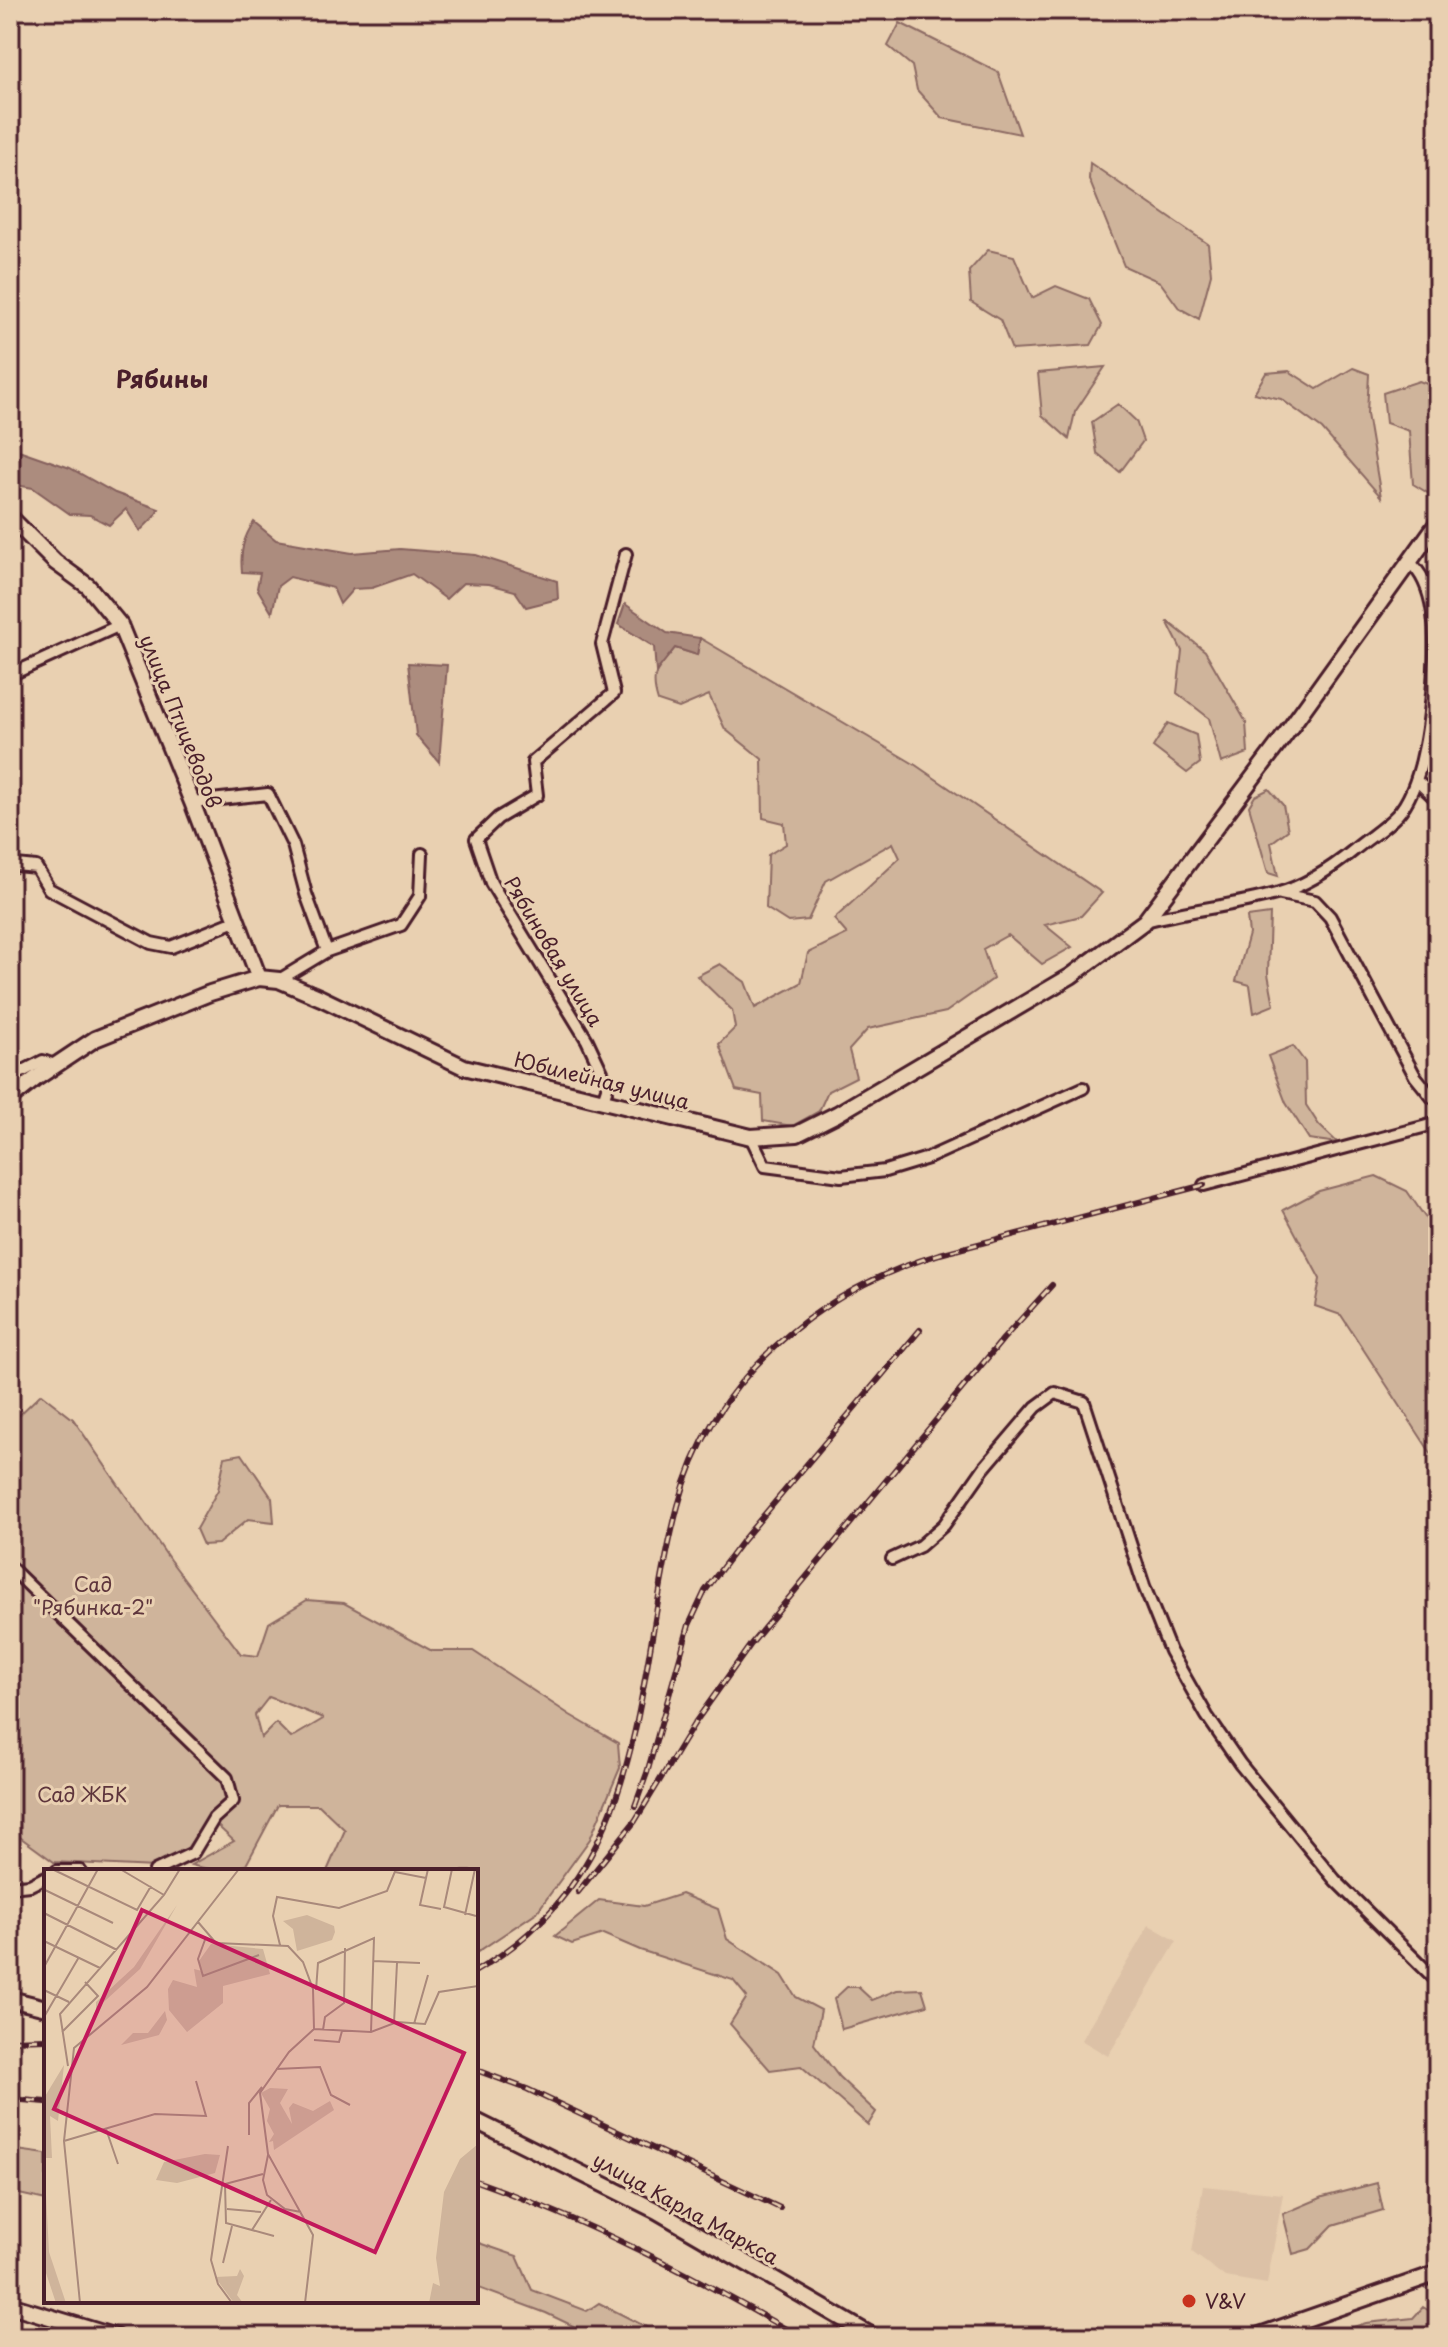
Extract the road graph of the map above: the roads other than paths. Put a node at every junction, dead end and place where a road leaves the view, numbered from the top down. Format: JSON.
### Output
{"nodes":[{"id":1,"x":10,"y":517,"type":"edge"},
{"id":2,"x":1438,"y":522,"type":"edge"},
{"id":3,"x":626,"y":554,"type":"dead end"},
{"id":4,"x":1409,"y":562,"type":"junction"},
{"id":5,"x":120,"y":625,"type":"junction"},
{"id":6,"x":10,"y":675,"type":"edge"},
{"id":7,"x":1416,"y":780,"type":"junction"},
{"id":8,"x":1438,"y":801,"type":"edge"},
{"id":9,"x":192,"y":802,"type":"junction"},
{"id":10,"x":422,"y":854,"type":"dead end"},
{"id":11,"x":13,"y":866,"type":"edge"},
{"id":12,"x":1278,"y":894,"type":"junction"},
{"id":13,"x":238,"y":920,"type":"junction"},
{"id":14,"x":1145,"y":921,"type":"junction"},
{"id":15,"x":327,"y":951,"type":"junction"},
{"id":16,"x":259,"y":978,"type":"junction"},
{"id":17,"x":279,"y":980,"type":"junction"},
{"id":18,"x":55,"y":1065,"type":"junction"},
{"id":19,"x":10,"y":1078,"type":"edge"},
{"id":20,"x":1083,"y":1088,"type":"dead end"},
{"id":21,"x":1438,"y":1098,"type":"edge"},
{"id":22,"x":10,"y":1099,"type":"edge"},
{"id":23,"x":603,"y":1100,"type":"junction"},
{"id":24,"x":1438,"y":1123,"type":"edge"},
{"id":25,"x":751,"y":1137,"type":"junction"},
{"id":26,"x":1204,"y":1185,"type":"dead end"},
{"id":27,"x":892,"y":1559,"type":"dead end"},
{"id":28,"x":10,"y":1567,"type":"edge"},
{"id":29,"x":159,"y":1869,"type":"edge"},
{"id":30,"x":44,"y":1878,"type":"edge"},
{"id":31,"x":10,"y":1887,"type":"edge"},
{"id":32,"x":1436,"y":1977,"type":"edge"},
{"id":33,"x":10,"y":1999,"type":"edge"},
{"id":34,"x":44,"y":2008,"type":"edge"},
{"id":35,"x":478,"y":2122,"type":"edge"},
{"id":36,"x":1438,"y":2273,"type":"edge"},
{"id":37,"x":10,"y":2305,"type":"edge"},
{"id":38,"x":116,"y":2337,"type":"edge"},
{"id":39,"x":874,"y":2337,"type":"edge"},
{"id":40,"x":1254,"y":2337,"type":"edge"}],
"edges":[{"from":1,"to":5,"type":"street","name":"улица Птицеводов"},
{"from":2,"to":4,"type":"street","name":"Юбилейная улица"},
{"from":3,"to":23,"type":"street","name":"Рябиновая улица"},
{"from":4,"to":7,"type":"street"},
{"from":4,"to":14,"type":"street","name":"Юбилейная улица"},
{"from":5,"to":6,"type":"street"},
{"from":5,"to":9,"type":"street","name":"улица Птицеводов"},
{"from":7,"to":8,"type":"street"},
{"from":7,"to":12,"type":"street"},
{"from":9,"to":13,"type":"street","name":"улица Птицеводов"},
{"from":9,"to":15,"type":"street"},
{"from":10,"to":15,"type":"street"},
{"from":11,"to":13,"type":"street"},
{"from":12,"to":14,"type":"street"},
{"from":12,"to":21,"type":"street"},
{"from":13,"to":16,"type":"street","name":"улица Птицеводов"},
{"from":14,"to":25,"type":"street","name":"Юбилейная улица"},
{"from":15,"to":17,"type":"street"},
{"from":16,"to":17,"type":"street","name":"Юбилейная улица"},
{"from":16,"to":18,"type":"street","name":"Юбилейная улица"},
{"from":17,"to":23,"type":"street","name":"Юбилейная улица"},
{"from":18,"to":19,"type":"street"},
{"from":18,"to":22,"type":"street","name":"Юбилейная улица"},
{"from":20,"to":25,"type":"street"},
{"from":23,"to":25,"type":"street","name":"Юбилейная улица"},
{"from":24,"to":26,"type":"street"},
{"from":27,"to":32,"type":"street"},
{"from":28,"to":29,"type":"street"},
{"from":30,"to":31,"type":"street"},
{"from":33,"to":34,"type":"street"},
{"from":35,"to":39,"type":"street","name":"улица Карла Маркса"},
{"from":36,"to":40,"type":"street"},
{"from":37,"to":38,"type":"street"}]}
